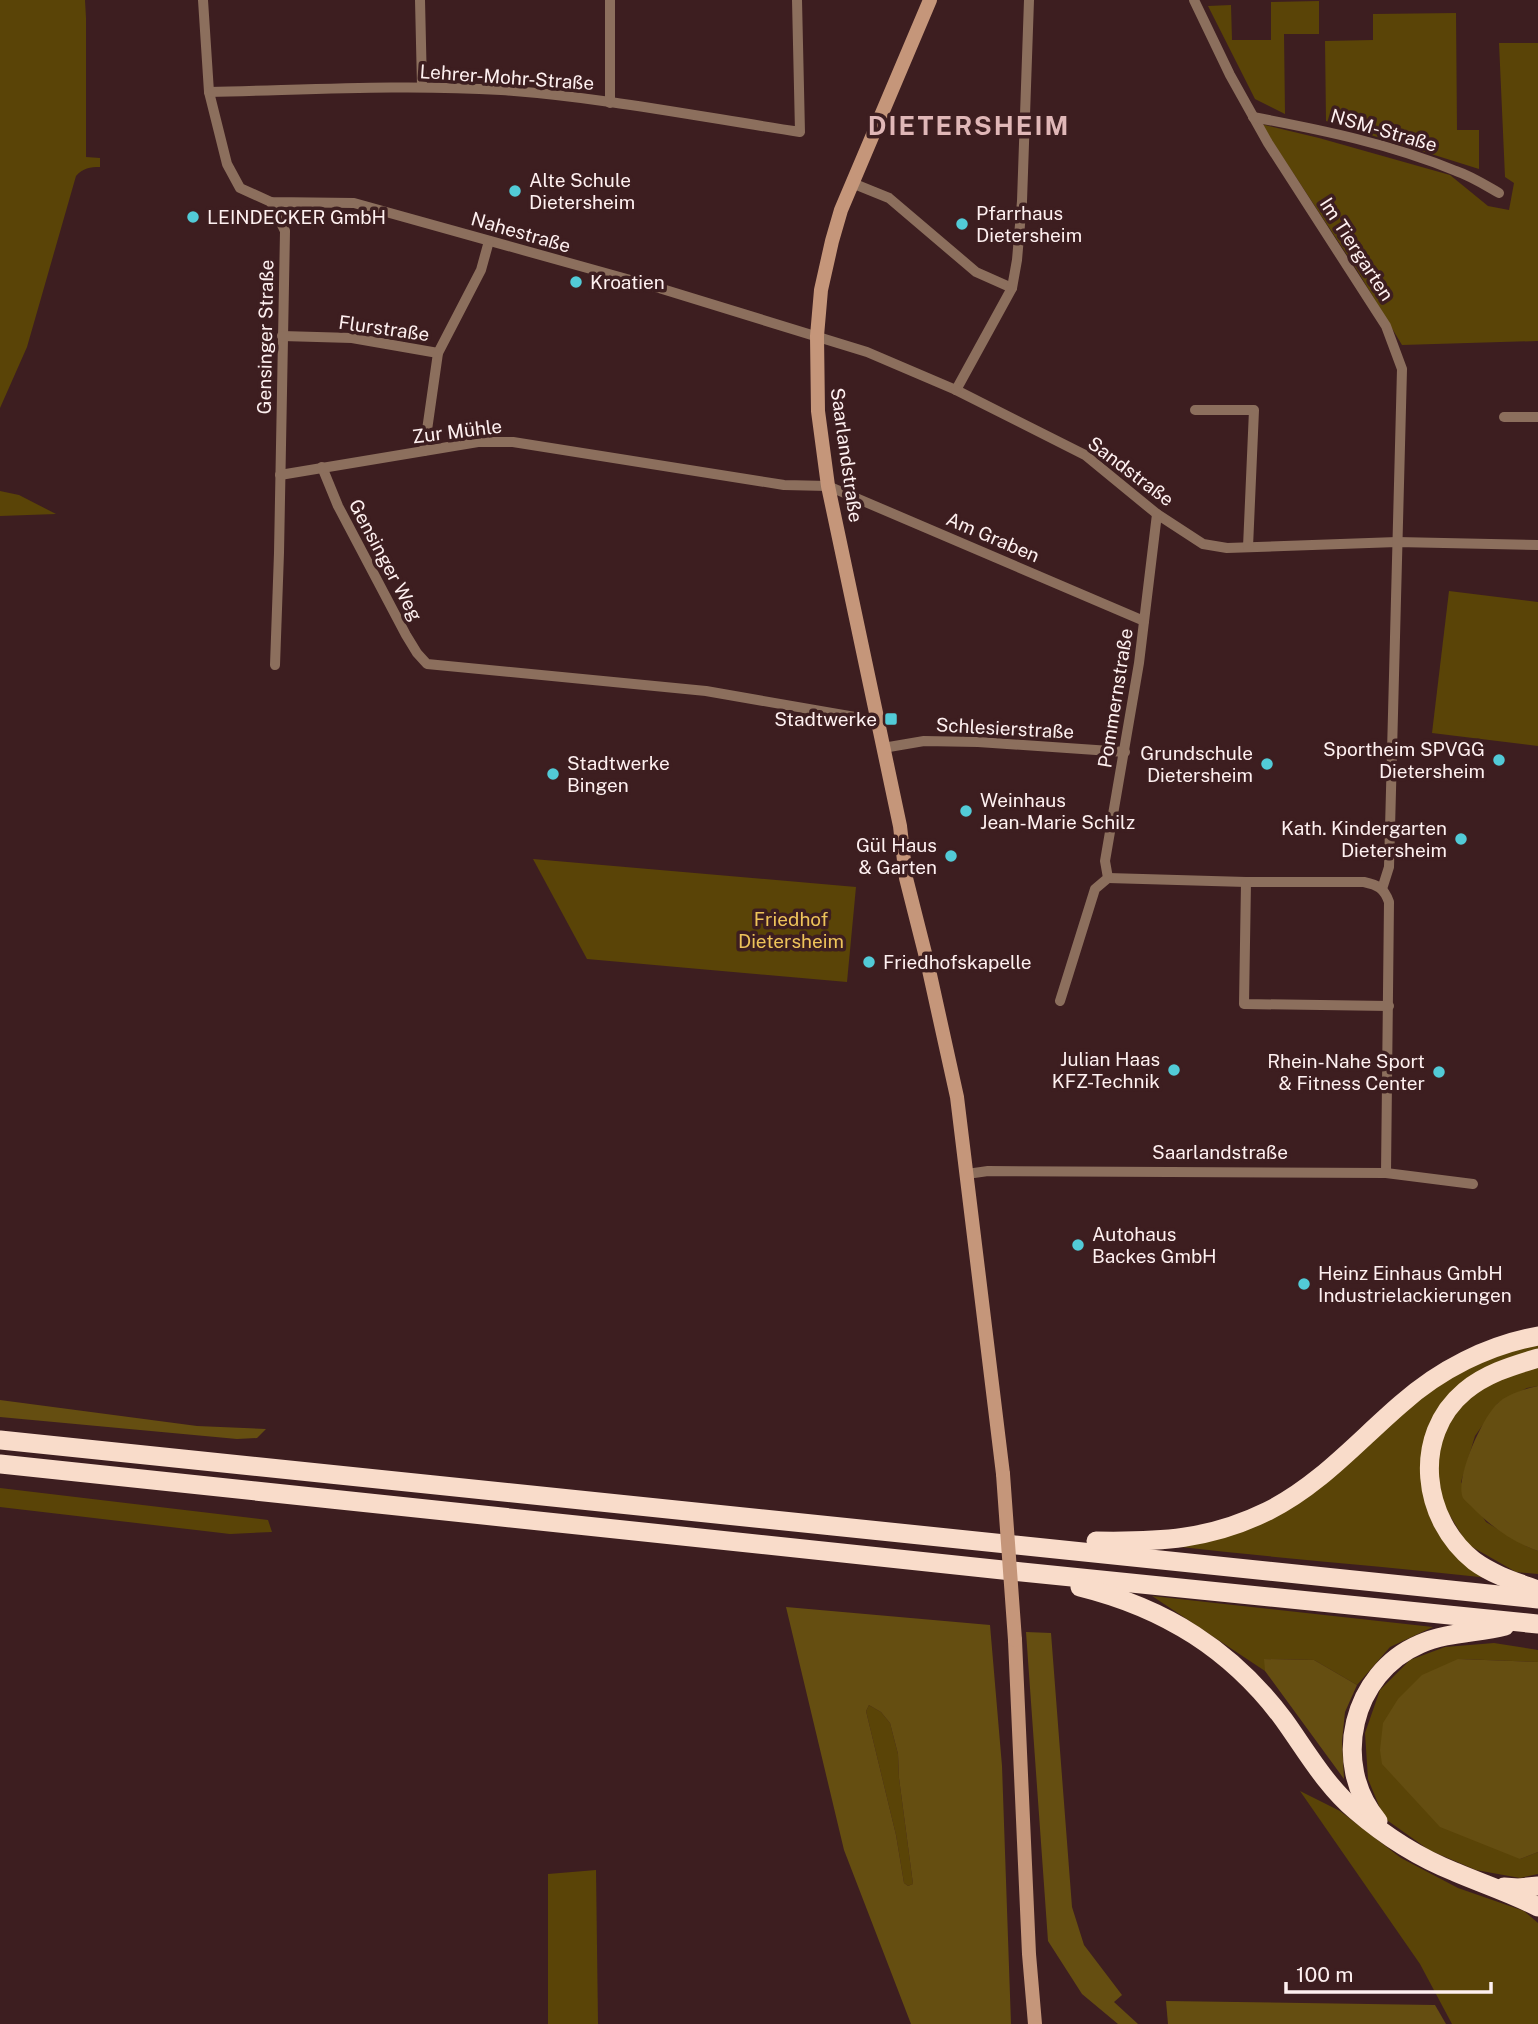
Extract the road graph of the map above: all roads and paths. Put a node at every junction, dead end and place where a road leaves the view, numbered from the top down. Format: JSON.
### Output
{"nodes":[{"id":1,"x":203,"y":0,"type":"edge"},
{"id":2,"x":420,"y":0,"type":"edge"},
{"id":3,"x":610,"y":0,"type":"edge"},
{"id":4,"x":797,"y":0,"type":"edge"},
{"id":5,"x":930,"y":0,"type":"edge"},
{"id":6,"x":1029,"y":0,"type":"edge"},
{"id":7,"x":1194,"y":0,"type":"edge"},
{"id":8,"x":422,"y":86,"type":"junction"},
{"id":9,"x":209,"y":92,"type":"junction"},
{"id":10,"x":610,"y":103,"type":"junction"},
{"id":11,"x":1253,"y":117,"type":"junction"},
{"id":12,"x":852,"y":183,"type":"junction"},
{"id":13,"x":1499,"y":193,"type":"dead end"},
{"id":14,"x":271,"y":202,"type":"junction"},
{"id":15,"x":489,"y":241,"type":"junction"},
{"id":16,"x":1012,"y":288,"type":"junction"},
{"id":17,"x":817,"y":336,"type":"junction"},
{"id":18,"x":282,"y":337,"type":"junction"},
{"id":19,"x":438,"y":353,"type":"junction"},
{"id":20,"x":956,"y":390,"type":"junction"},
{"id":21,"x":1195,"y":410,"type":"dead end"},
{"id":22,"x":1504,"y":417,"type":"dead end"},
{"id":23,"x":1538,"y":417,"type":"edge"},
{"id":24,"x":424,"y":451,"type":"junction"},
{"id":25,"x":322,"y":467,"type":"junction"},
{"id":26,"x":280,"y":475,"type":"junction"},
{"id":27,"x":828,"y":486,"type":"junction"},
{"id":28,"x":1157,"y":514,"type":"junction"},
{"id":29,"x":1398,"y":542,"type":"junction"},
{"id":30,"x":1538,"y":545,"type":"edge"},
{"id":31,"x":1248,"y":547,"type":"junction"},
{"id":32,"x":1144,"y":621,"type":"junction"},
{"id":33,"x":275,"y":666,"type":"dead end"},
{"id":34,"x":878,"y":721,"type":"junction"},
{"id":35,"x":883,"y":748,"type":"junction"},
{"id":36,"x":1125,"y":752,"type":"junction"},
{"id":37,"x":1108,"y":878,"type":"junction"},
{"id":38,"x":1246,"y":882,"type":"junction"},
{"id":39,"x":1382,"y":889,"type":"junction"},
{"id":40,"x":1060,"y":1001,"type":"dead end"},
{"id":41,"x":1389,"y":1006,"type":"junction"},
{"id":42,"x":1387,"y":1172,"type":"junction"},
{"id":43,"x":967,"y":1174,"type":"junction"},
{"id":44,"x":1473,"y":1184,"type":"dead end"},
{"id":45,"x":1538,"y":1336,"type":"edge"},
{"id":46,"x":1538,"y":1358,"type":"edge"},
{"id":47,"x":0,"y":1440,"type":"edge"},
{"id":48,"x":0,"y":1464,"type":"edge"},
{"id":49,"x":989,"y":1542,"type":"junction"},
{"id":50,"x":1022,"y":1572,"type":"junction"},
{"id":51,"x":1538,"y":1590,"type":"edge"},
{"id":52,"x":1538,"y":1599,"type":"edge"},
{"id":53,"x":1529,"y":1623,"type":"edge"},
{"id":54,"x":1402,"y":1844,"type":"junction"},
{"id":55,"x":1489,"y":1885,"type":"junction"},
{"id":56,"x":1528,"y":1887,"type":"edge"},
{"id":57,"x":1538,"y":1893,"type":"edge"},
{"id":58,"x":1538,"y":1907,"type":"edge"},
{"id":59,"x":1035,"y":2024,"type":"edge"}],
"edges":[{"from":1,"to":9,"type":"street"},
{"from":2,"to":8,"type":"street"},
{"from":3,"to":10,"type":"street"},
{"from":4,"to":10,"type":"street","name":"Lehrer-Mohr-Straße"},
{"from":5,"to":12,"type":"main road","name":"Saarlandstraße"},
{"from":6,"to":16,"type":"street"},
{"from":7,"to":11,"type":"street","name":"Im Tiergarten"},
{"from":8,"to":9,"type":"street","name":"Lehrer-Mohr-Straße"},
{"from":8,"to":10,"type":"street","name":"Lehrer-Mohr-Straße"},
{"from":9,"to":14,"type":"street","name":"Nahestraße"},
{"from":11,"to":13,"type":"street","name":"NSM-Straße"},
{"from":11,"to":29,"type":"street","name":"Im Tiergarten"},
{"from":12,"to":16,"type":"street"},
{"from":12,"to":17,"type":"main road","name":"Saarlandstraße"},
{"from":14,"to":15,"type":"street","name":"Nahestraße"},
{"from":14,"to":18,"type":"street","name":"Gensinger Straße"},
{"from":15,"to":17,"type":"street","name":"Nahestraße"},
{"from":15,"to":19,"type":"street","name":"Flurstraße"},
{"from":16,"to":20,"type":"street"},
{"from":17,"to":20,"type":"street","name":"Sandstraße"},
{"from":17,"to":27,"type":"main road","name":"Saarlandstraße"},
{"from":18,"to":19,"type":"street","name":"Flurstraße"},
{"from":18,"to":26,"type":"street","name":"Gensinger Straße"},
{"from":19,"to":24,"type":"street","name":"Flurstraße"},
{"from":20,"to":28,"type":"street","name":"Sandstraße"},
{"from":21,"to":31,"type":"street"},
{"from":22,"to":23,"type":"street"},
{"from":24,"to":25,"type":"street","name":"Zur Mühle"},
{"from":24,"to":27,"type":"street","name":"Zur Mühle"},
{"from":25,"to":26,"type":"street","name":"Zur Mühle"},
{"from":25,"to":34,"type":"street","name":"Gensinger Weg"},
{"from":26,"to":33,"type":"street"},
{"from":27,"to":32,"type":"street","name":"Am Graben"},
{"from":27,"to":34,"type":"main road","name":"Saarlandstraße"},
{"from":28,"to":31,"type":"street","name":"Sandstraße"},
{"from":28,"to":32,"type":"street","name":"Pommernstraße"},
{"from":29,"to":30,"type":"street","name":"Sandstraße"},
{"from":29,"to":31,"type":"street","name":"Sandstraße"},
{"from":29,"to":39,"type":"street"},
{"from":32,"to":36,"type":"street","name":"Pommernstraße"},
{"from":34,"to":35,"type":"main road","name":"Saarlandstraße"},
{"from":35,"to":36,"type":"street","name":"Schlesierstraße"},
{"from":35,"to":43,"type":"main road","name":"Saarlandstraße"},
{"from":36,"to":37,"type":"street","name":"Pommernstraße"},
{"from":37,"to":38,"type":"street"},
{"from":37,"to":40,"type":"street"},
{"from":38,"to":39,"type":"street"},
{"from":38,"to":41,"type":"street"},
{"from":39,"to":41,"type":"street"},
{"from":41,"to":42,"type":"street"},
{"from":42,"to":43,"type":"street","name":"Saarlandstraße"},
{"from":42,"to":44,"type":"street","name":"Saarlandstraße"},
{"from":43,"to":59,"type":"main road","name":"Saarlandstraße","bridge":true},
{"from":45,"to":49,"type":"highway"},
{"from":46,"to":51,"type":"highway"},
{"from":47,"to":49,"type":"highway"},
{"from":48,"to":50,"type":"highway"},
{"from":49,"to":52,"type":"highway"},
{"from":50,"to":53,"type":"highway"},
{"from":50,"to":54,"type":"highway"},
{"from":53,"to":54,"type":"highway"},
{"from":54,"to":55,"type":"highway"},
{"from":55,"to":56,"type":"highway"},
{"from":55,"to":58,"type":"highway"},
{"from":56,"to":57,"type":"highway"}]}
